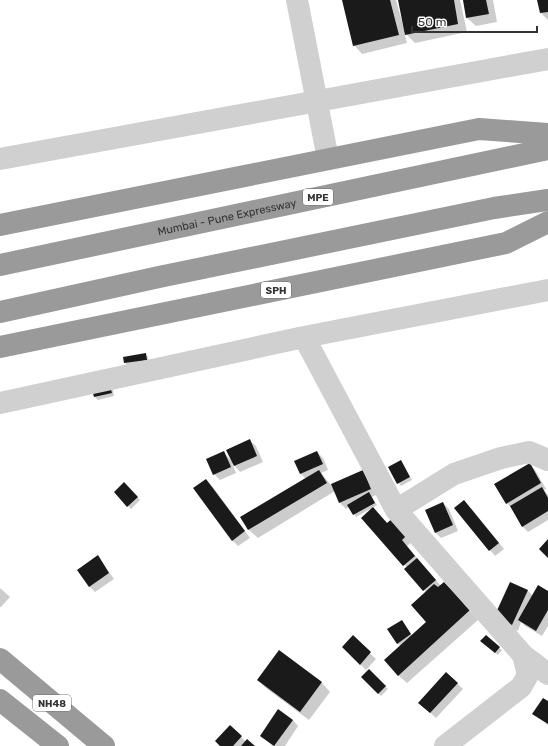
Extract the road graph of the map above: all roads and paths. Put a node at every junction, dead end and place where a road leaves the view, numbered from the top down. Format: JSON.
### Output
{"nodes":[{"id":1,"x":297,"y":0,"type":"edge"},
{"id":2,"x":548,"y":59,"type":"edge"},
{"id":3,"x":317,"y":102,"type":"junction"},
{"id":4,"x":548,"y":134,"type":"edge"},
{"id":5,"x":548,"y":149,"type":"edge"},
{"id":6,"x":0,"y":159,"type":"edge"},
{"id":7,"x":328,"y":159,"type":"junction"},
{"id":8,"x":548,"y":200,"type":"edge"},
{"id":9,"x":548,"y":222,"type":"edge"},
{"id":10,"x":0,"y":225,"type":"edge"},
{"id":11,"x":0,"y":265,"type":"edge"},
{"id":12,"x":548,"y":290,"type":"edge"},
{"id":13,"x":0,"y":312,"type":"edge"},
{"id":14,"x":304,"y":337,"type":"junction"},
{"id":15,"x":0,"y":347,"type":"edge"},
{"id":16,"x":0,"y":403,"type":"edge"},
{"id":17,"x":548,"y":460,"type":"edge"},
{"id":18,"x":396,"y":510,"type":"junction"},
{"id":19,"x":523,"y":655,"type":"junction"},
{"id":20,"x":0,"y":659,"type":"edge"},
{"id":21,"x":548,"y":674,"type":"edge"},
{"id":22,"x":0,"y":700,"type":"edge"},
{"id":23,"x":58,"y":746,"type":"edge"},
{"id":24,"x":104,"y":746,"type":"edge"},
{"id":25,"x":445,"y":746,"type":"edge"}],
"edges":[{"from":1,"to":3,"type":"street"},
{"from":2,"to":3,"type":"street"},
{"from":3,"to":6,"type":"street"},
{"from":3,"to":7,"type":"street"},
{"from":4,"to":7,"type":"highway"},
{"from":5,"to":11,"type":"highway","name":"Mumbai - Pune Expressway","number":"MPE"},
{"from":7,"to":10,"type":"highway"},
{"from":8,"to":13,"type":"highway"},
{"from":9,"to":15,"type":"highway","number":"SPH"},
{"from":12,"to":14,"type":"street"},
{"from":14,"to":16,"type":"street"},
{"from":14,"to":18,"type":"street"},
{"from":17,"to":18,"type":"street"},
{"from":18,"to":19,"type":"street"},
{"from":19,"to":21,"type":"street"},
{"from":19,"to":25,"type":"street"},
{"from":20,"to":24,"type":"highway","number":"NH48"},
{"from":22,"to":23,"type":"highway","number":"NH48"}]}
